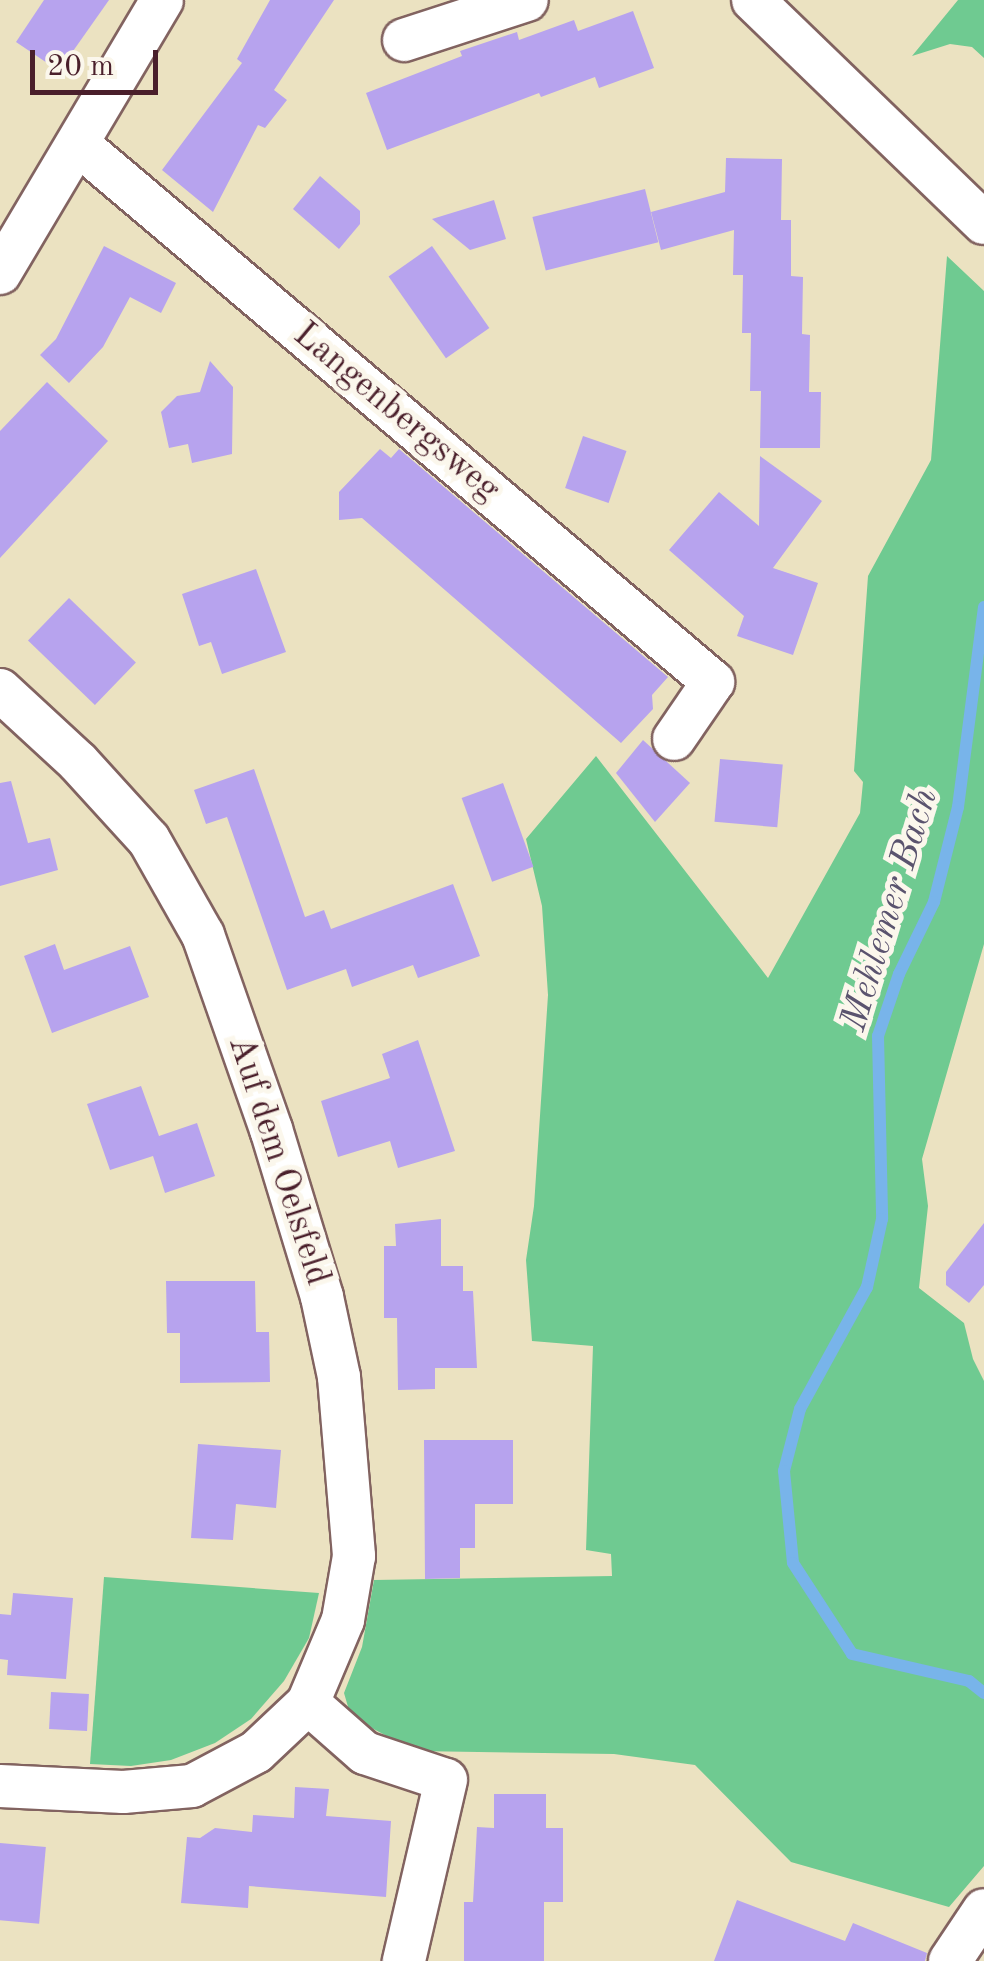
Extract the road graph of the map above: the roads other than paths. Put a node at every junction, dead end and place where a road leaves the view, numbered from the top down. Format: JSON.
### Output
{"nodes":[{"id":1,"x":528,"y":0,"type":"edge"},
{"id":2,"x":753,"y":0,"type":"edge"},
{"id":3,"x":154,"y":4,"type":"edge"},
{"id":4,"x":404,"y":40,"type":"dead end"},
{"id":5,"x":79,"y":145,"type":"junction"},
{"id":6,"x":984,"y":223,"type":"edge"},
{"id":7,"x":0,"y":273,"type":"edge"},
{"id":8,"x":0,"y":690,"type":"edge"},
{"id":9,"x":674,"y":739,"type":"dead end"},
{"id":10,"x":308,"y":1703,"type":"junction"},
{"id":11,"x":0,"y":1786,"type":"edge"},
{"id":12,"x":984,"y":1910,"type":"edge"},
{"id":13,"x":404,"y":1961,"type":"edge"},
{"id":14,"x":950,"y":1961,"type":"edge"}],
"edges":[{"from":1,"to":4,"type":"street"},
{"from":2,"to":6,"type":"street"},
{"from":3,"to":5,"type":"street"},
{"from":5,"to":7,"type":"street"},
{"from":5,"to":9,"type":"street","name":"Langenbergsweg"},
{"from":8,"to":10,"type":"street","name":"Auf dem Oelsfeld"},
{"from":10,"to":11,"type":"street","name":"Auf dem Oelsfeld"},
{"from":10,"to":13,"type":"street"},
{"from":12,"to":14,"type":"street"}]}
